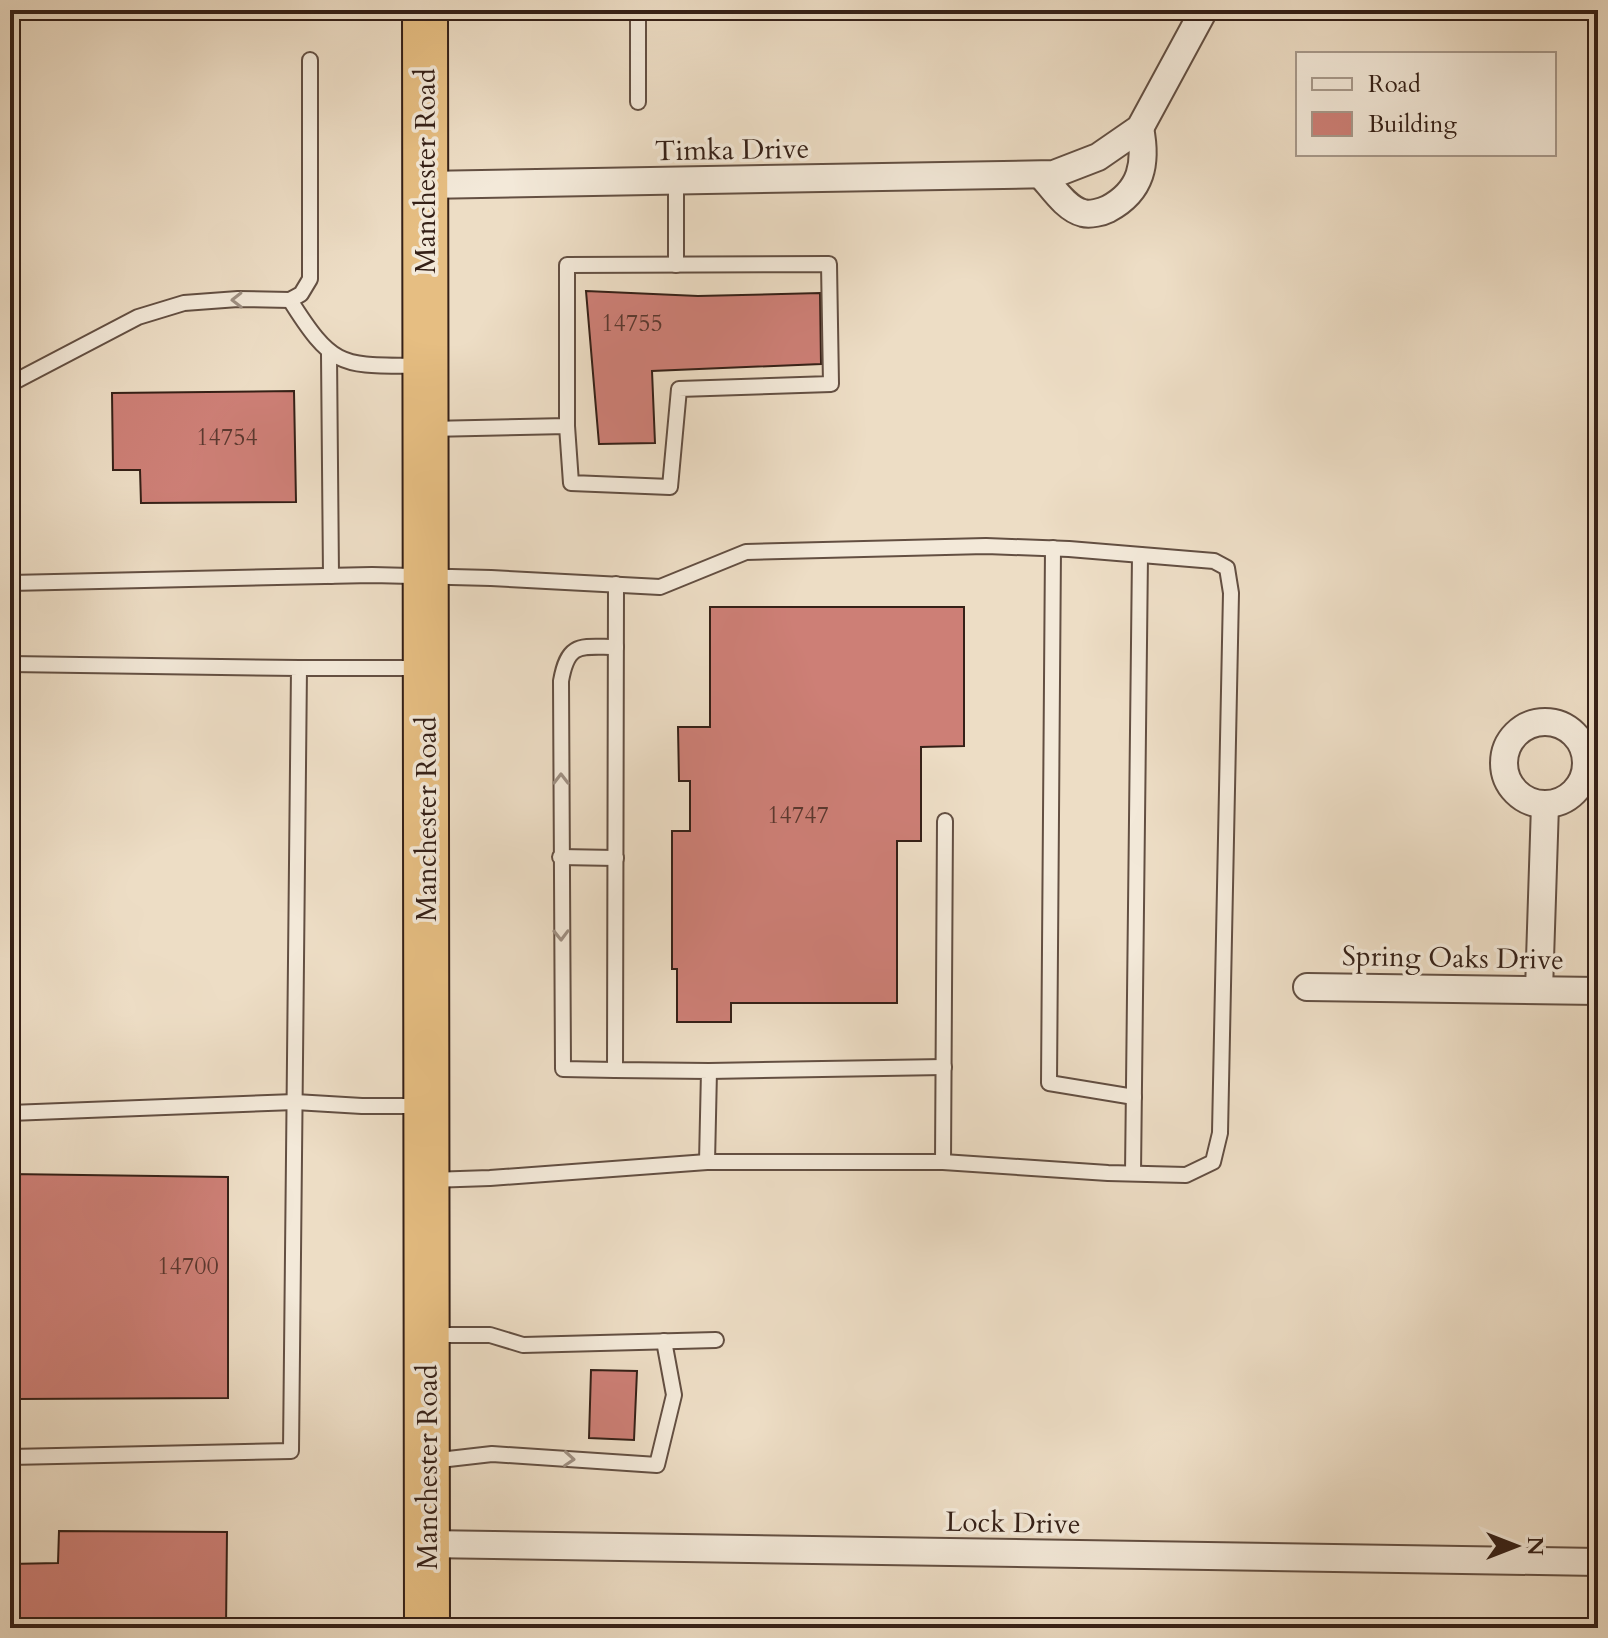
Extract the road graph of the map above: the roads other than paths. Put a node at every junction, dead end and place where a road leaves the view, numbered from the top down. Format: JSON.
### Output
{"nodes":[{"id":1,"x":425,"y":10,"type":"edge"},
{"id":2,"x":638,"y":10,"type":"edge"},
{"id":3,"x":1204,"y":10,"type":"edge"},
{"id":4,"x":310,"y":60,"type":"dead end"},
{"id":5,"x":638,"y":102,"type":"dead end"},
{"id":6,"x":1140,"y":128,"type":"junction"},
{"id":7,"x":1041,"y":175,"type":"junction"},
{"id":8,"x":676,"y":183,"type":"junction"},
{"id":9,"x":424,"y":185,"type":"junction"},
{"id":10,"x":676,"y":265,"type":"junction"},
{"id":11,"x":290,"y":300,"type":"junction"},
{"id":12,"x":329,"y":354,"type":"junction"},
{"id":13,"x":425,"y":366,"type":"junction"},
{"id":14,"x":10,"y":384,"type":"edge"},
{"id":15,"x":567,"y":426,"type":"junction"},
{"id":16,"x":425,"y":430,"type":"junction"},
{"id":17,"x":1053,"y":548,"type":"junction"},
{"id":18,"x":1140,"y":555,"type":"junction"},
{"id":19,"x":331,"y":576,"type":"junction"},
{"id":20,"x":426,"y":577,"type":"junction"},
{"id":21,"x":10,"y":583,"type":"edge"},
{"id":22,"x":616,"y":584,"type":"junction"},
{"id":23,"x":616,"y":647,"type":"junction"},
{"id":24,"x":10,"y":664,"type":"edge"},
{"id":25,"x":299,"y":668,"type":"junction"},
{"id":26,"x":425,"y":668,"type":"junction"},
{"id":27,"x":1545,"y":805,"type":"dead end"},
{"id":28,"x":945,"y":821,"type":"dead end"},
{"id":29,"x":560,"y":857,"type":"junction"},
{"id":30,"x":616,"y":858,"type":"junction"},
{"id":31,"x":1307,"y":987,"type":"dead end"},
{"id":32,"x":1539,"y":990,"type":"junction"},
{"id":33,"x":1598,"y":991,"type":"edge"},
{"id":34,"x":944,"y":1067,"type":"junction"},
{"id":35,"x":615,"y":1070,"type":"junction"},
{"id":36,"x":709,"y":1071,"type":"junction"},
{"id":37,"x":1134,"y":1097,"type":"junction"},
{"id":38,"x":295,"y":1102,"type":"junction"},
{"id":39,"x":426,"y":1105,"type":"junction"},
{"id":40,"x":10,"y":1113,"type":"edge"},
{"id":41,"x":707,"y":1162,"type":"junction"},
{"id":42,"x":943,"y":1162,"type":"junction"},
{"id":43,"x":1133,"y":1173,"type":"junction"},
{"id":44,"x":426,"y":1180,"type":"junction"},
{"id":45,"x":427,"y":1335,"type":"junction"},
{"id":46,"x":716,"y":1340,"type":"dead end"},
{"id":47,"x":664,"y":1341,"type":"junction"},
{"id":48,"x":10,"y":1457,"type":"edge"},
{"id":49,"x":427,"y":1461,"type":"junction"},
{"id":50,"x":427,"y":1544,"type":"junction"},
{"id":51,"x":1598,"y":1562,"type":"edge"},
{"id":52,"x":427,"y":1628,"type":"edge"}],
"edges":[{"from":1,"to":9,"type":"highway","name":"Manchester Road"},
{"from":2,"to":5,"type":"lane"},
{"from":3,"to":6,"type":"street","name":"Timka Drive"},
{"from":4,"to":11,"type":"lane"},
{"from":6,"to":7,"type":"street","name":"Timka Drive"},
{"from":6,"to":7,"type":"street"},
{"from":7,"to":8,"type":"street","name":"Timka Drive"},
{"from":8,"to":9,"type":"street","name":"Timka Drive"},
{"from":8,"to":10,"type":"lane"},
{"from":9,"to":13,"type":"highway","name":"Manchester Road"},
{"from":10,"to":15,"type":"lane"},
{"from":10,"to":15,"type":"lane"},
{"from":11,"to":12,"type":"lane"},
{"from":11,"to":14,"type":"lane","one_way":true},
{"from":12,"to":13,"type":"lane"},
{"from":12,"to":19,"type":"lane"},
{"from":13,"to":16,"type":"highway","name":"Manchester Road"},
{"from":15,"to":16,"type":"lane"},
{"from":16,"to":20,"type":"highway","name":"Manchester Road"},
{"from":17,"to":18,"type":"lane"},
{"from":17,"to":22,"type":"lane"},
{"from":17,"to":37,"type":"lane"},
{"from":18,"to":37,"type":"lane"},
{"from":18,"to":43,"type":"lane"},
{"from":19,"to":20,"type":"lane"},
{"from":19,"to":21,"type":"lane"},
{"from":20,"to":22,"type":"lane"},
{"from":20,"to":26,"type":"highway","name":"Manchester Road"},
{"from":22,"to":23,"type":"lane"},
{"from":29,"to":23,"type":"lane","one_way":true},
{"from":23,"to":30,"type":"lane"},
{"from":24,"to":25,"type":"lane"},
{"from":25,"to":26,"type":"lane"},
{"from":25,"to":38,"type":"lane"},
{"from":26,"to":39,"type":"highway","name":"Manchester Road"},
{"from":27,"to":32,"type":"street"},
{"from":28,"to":34,"type":"lane"},
{"from":29,"to":30,"type":"lane"},
{"from":29,"to":35,"type":"lane","one_way":true},
{"from":30,"to":35,"type":"lane"},
{"from":31,"to":32,"type":"street","name":"Spring Oaks Drive"},
{"from":32,"to":33,"type":"street","name":"Spring Oaks Drive"},
{"from":34,"to":36,"type":"lane"},
{"from":34,"to":42,"type":"lane"},
{"from":35,"to":36,"type":"lane"},
{"from":36,"to":41,"type":"lane"},
{"from":37,"to":43,"type":"lane"},
{"from":38,"to":39,"type":"lane"},
{"from":38,"to":40,"type":"lane"},
{"from":38,"to":48,"type":"lane"},
{"from":39,"to":44,"type":"highway","name":"Manchester Road"},
{"from":41,"to":42,"type":"lane"},
{"from":41,"to":44,"type":"lane"},
{"from":42,"to":43,"type":"lane"},
{"from":44,"to":45,"type":"highway","name":"Manchester Road"},
{"from":45,"to":47,"type":"lane"},
{"from":45,"to":49,"type":"highway","name":"Manchester Road"},
{"from":46,"to":47,"type":"lane"},
{"from":49,"to":47,"type":"lane","one_way":true},
{"from":49,"to":50,"type":"highway","name":"Manchester Road"},
{"from":50,"to":51,"type":"street","name":"Lock Drive"},
{"from":50,"to":52,"type":"highway","name":"Manchester Road"}]}
